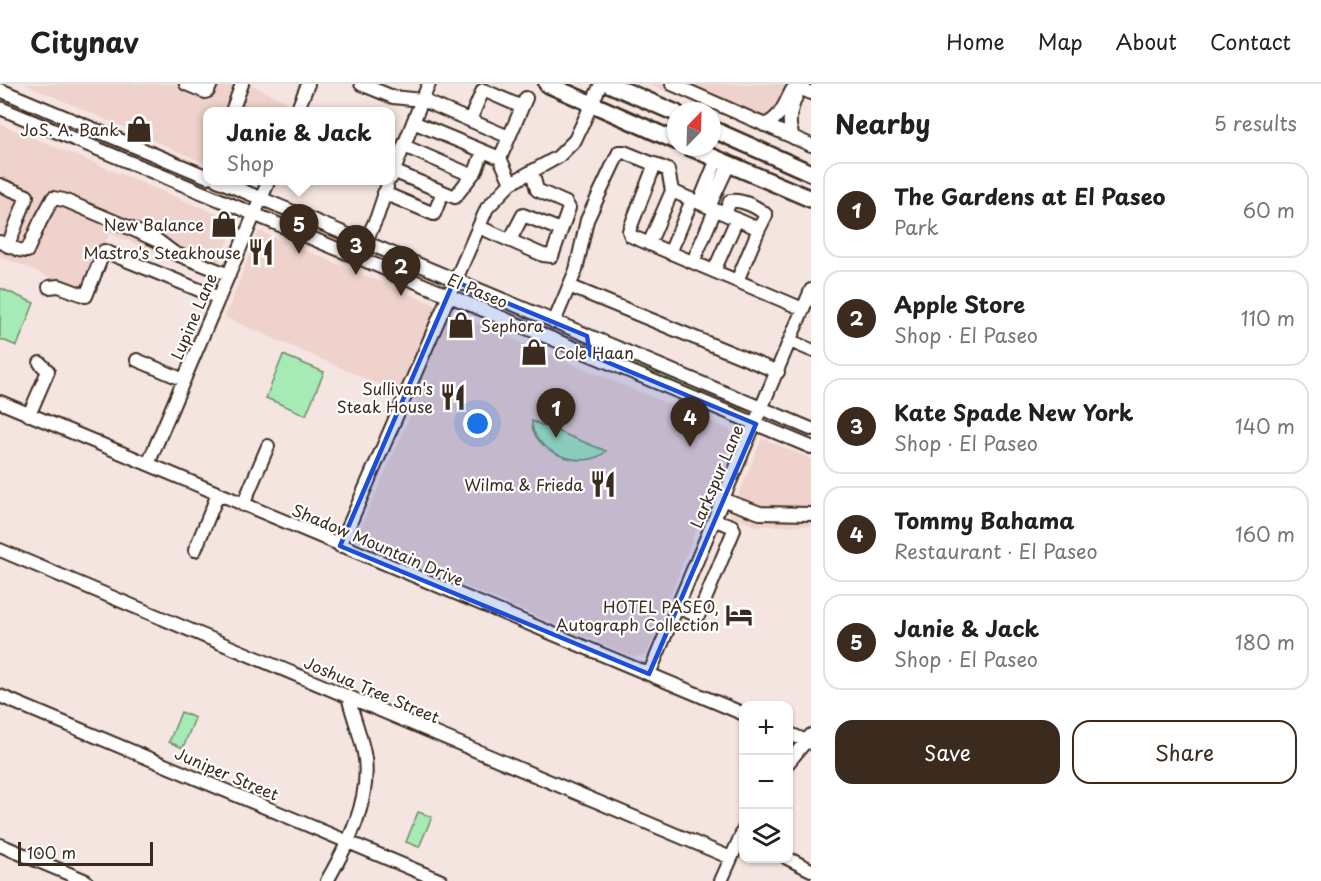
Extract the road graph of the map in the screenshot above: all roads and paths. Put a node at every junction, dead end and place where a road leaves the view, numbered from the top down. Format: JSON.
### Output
{"nodes":[{"id":1,"x":186,"y":84,"type":"edge"},
{"id":2,"x":211,"y":84,"type":"edge"},
{"id":3,"x":242,"y":84,"type":"edge"},
{"id":4,"x":308,"y":84,"type":"edge"},
{"id":5,"x":404,"y":84,"type":"edge"},
{"id":6,"x":429,"y":84,"type":"edge"},
{"id":7,"x":547,"y":84,"type":"edge"},
{"id":8,"x":601,"y":84,"type":"edge"},
{"id":9,"x":609,"y":84,"type":"edge"},
{"id":10,"x":672,"y":84,"type":"edge"},
{"id":11,"x":369,"y":86,"type":"edge"},
{"id":12,"x":802,"y":87,"type":"edge"},
{"id":13,"x":4,"y":92,"type":"edge"},
{"id":14,"x":398,"y":97,"type":"junction"},
{"id":15,"x":422,"y":100,"type":"junction"},
{"id":16,"x":593,"y":104,"type":"junction"},
{"id":17,"x":233,"y":107,"type":"edge"},
{"id":18,"x":299,"y":107,"type":"edge"},
{"id":19,"x":0,"y":108,"type":"edge"},
{"id":20,"x":667,"y":109,"type":"edge"},
{"id":21,"x":470,"y":120,"type":"junction"},
{"id":22,"x":413,"y":122,"type":"junction"},
{"id":23,"x":764,"y":125,"type":"junction"},
{"id":24,"x":721,"y":133,"type":"edge"},
{"id":25,"x":509,"y":137,"type":"junction"},
{"id":26,"x":667,"y":137,"type":"edge"},
{"id":27,"x":794,"y":138,"type":"junction"},
{"id":28,"x":404,"y":146,"type":"junction"},
{"id":29,"x":811,"y":146,"type":"edge"},
{"id":30,"x":483,"y":151,"type":"junction"},
{"id":31,"x":709,"y":156,"type":"edge"},
{"id":32,"x":500,"y":158,"type":"junction"},
{"id":33,"x":723,"y":162,"type":"junction"},
{"id":34,"x":655,"y":164,"type":"junction"},
{"id":35,"x":395,"y":167,"type":"edge"},
{"id":36,"x":532,"y":171,"type":"junction"},
{"id":37,"x":811,"y":173,"type":"edge"},
{"id":38,"x":203,"y":175,"type":"edge"},
{"id":39,"x":471,"y":175,"type":"junction"},
{"id":40,"x":395,"y":177,"type":"edge"},
{"id":41,"x":511,"y":183,"type":"junction"},
{"id":42,"x":229,"y":185,"type":"edge"},
{"id":43,"x":267,"y":185,"type":"edge"},
{"id":44,"x":387,"y":185,"type":"edge"},
{"id":45,"x":1,"y":187,"type":"edge"},
{"id":46,"x":672,"y":191,"type":"junction"},
{"id":47,"x":443,"y":192,"type":"junction"},
{"id":48,"x":384,"y":193,"type":"junction"},
{"id":49,"x":811,"y":198,"type":"edge"},
{"id":50,"x":261,"y":199,"type":"junction"},
{"id":51,"x":708,"y":207,"type":"junction"},
{"id":52,"x":254,"y":215,"type":"junction"},
{"id":53,"x":737,"y":219,"type":"junction"},
{"id":54,"x":479,"y":227,"type":"junction"},
{"id":55,"x":759,"y":229,"type":"junction"},
{"id":56,"x":561,"y":230,"type":"junction"},
{"id":57,"x":510,"y":240,"type":"junction"},
{"id":58,"x":365,"y":243,"type":"junction"},
{"id":59,"x":4,"y":244,"type":"edge"},
{"id":60,"x":649,"y":244,"type":"junction"},
{"id":61,"x":670,"y":253,"type":"junction"},
{"id":62,"x":693,"y":262,"type":"junction"},
{"id":63,"x":714,"y":271,"type":"junction"},
{"id":64,"x":229,"y":275,"type":"junction"},
{"id":65,"x":454,"y":281,"type":"junction"},
{"id":66,"x":737,"y":281,"type":"junction"},
{"id":67,"x":569,"y":286,"type":"junction"},
{"id":68,"x":49,"y":287,"type":"dead end"},
{"id":69,"x":811,"y":291,"type":"edge"},
{"id":70,"x":448,"y":295,"type":"junction"},
{"id":71,"x":219,"y":298,"type":"junction"},
{"id":72,"x":803,"y":309,"type":"junction"},
{"id":73,"x":554,"y":322,"type":"junction"},
{"id":74,"x":587,"y":336,"type":"junction"},
{"id":75,"x":790,"y":341,"type":"junction"},
{"id":76,"x":608,"y":345,"type":"junction"},
{"id":77,"x":811,"y":350,"type":"edge"},
{"id":78,"x":581,"y":351,"type":"junction"},
{"id":79,"x":137,"y":360,"type":"dead end"},
{"id":80,"x":603,"y":360,"type":"junction"},
{"id":81,"x":40,"y":363,"type":"dead end"},
{"id":82,"x":778,"y":372,"type":"junction"},
{"id":83,"x":184,"y":380,"type":"junction"},
{"id":84,"x":674,"y":390,"type":"junction"},
{"id":85,"x":0,"y":402,"type":"edge"},
{"id":86,"x":762,"y":409,"type":"junction"},
{"id":87,"x":747,"y":413,"type":"dead end"},
{"id":88,"x":29,"y":415,"type":"junction"},
{"id":89,"x":756,"y":424,"type":"junction"},
{"id":90,"x":811,"y":429,"type":"edge"},
{"id":91,"x":268,"y":446,"type":"dead end"},
{"id":92,"x":811,"y":447,"type":"edge"},
{"id":93,"x":148,"y":464,"type":"junction"},
{"id":94,"x":218,"y":494,"type":"junction"},
{"id":95,"x":724,"y":500,"type":"junction"},
{"id":96,"x":243,"y":505,"type":"junction"},
{"id":97,"x":811,"y":514,"type":"edge"},
{"id":98,"x":715,"y":520,"type":"junction"},
{"id":99,"x":340,"y":546,"type":"junction"},
{"id":100,"x":0,"y":550,"type":"edge"},
{"id":101,"x":195,"y":550,"type":"dead end"},
{"id":102,"x":695,"y":566,"type":"junction"},
{"id":103,"x":715,"y":574,"type":"junction"},
{"id":104,"x":678,"y":608,"type":"junction"},
{"id":105,"x":650,"y":674,"type":"junction"},
{"id":106,"x":0,"y":696,"type":"edge"},
{"id":107,"x":348,"y":696,"type":"junction"},
{"id":108,"x":739,"y":712,"type":"edge"},
{"id":109,"x":793,"y":734,"type":"edge"},
{"id":110,"x":809,"y":739,"type":"edge"},
{"id":111,"x":793,"y":758,"type":"edge"},
{"id":112,"x":739,"y":841,"type":"edge"},
{"id":113,"x":348,"y":842,"type":"junction"},
{"id":114,"x":0,"y":845,"type":"edge"},
{"id":115,"x":731,"y":858,"type":"junction"},
{"id":116,"x":793,"y":861,"type":"edge"},
{"id":117,"x":811,"y":870,"type":"edge"},
{"id":118,"x":86,"y":881,"type":"edge"},
{"id":119,"x":327,"y":881,"type":"edge"},
{"id":120,"x":441,"y":881,"type":"edge"},
{"id":121,"x":721,"y":881,"type":"edge"}],
"edges":[{"from":1,"to":2,"type":"street"},
{"from":3,"to":17,"type":"street"},
{"from":4,"to":18,"type":"street"},
{"from":5,"to":14,"type":"street"},
{"from":6,"to":15,"type":"street"},
{"from":7,"to":16,"type":"main road"},
{"from":8,"to":16,"type":"street"},
{"from":9,"to":20,"type":"main road"},
{"from":10,"to":23,"type":"street"},
{"from":11,"to":14,"type":"street"},
{"from":12,"to":23,"type":"street"},
{"from":12,"to":27,"type":"street"},
{"from":13,"to":38,"type":"street"},
{"from":14,"to":15,"type":"street"},
{"from":15,"to":21,"type":"street"},
{"from":15,"to":22,"type":"street"},
{"from":16,"to":26,"type":"main road"},
{"from":16,"to":36,"type":"street"},
{"from":19,"to":52,"type":"street","name":"El Paseo"},
{"from":21,"to":25,"type":"street"},
{"from":21,"to":25,"type":"street"},
{"from":22,"to":28,"type":"street"},
{"from":22,"to":30,"type":"street"},
{"from":23,"to":27,"type":"street"},
{"from":24,"to":37,"type":"main road"},
{"from":25,"to":32,"type":"street"},
{"from":27,"to":29,"type":"street"},
{"from":28,"to":35,"type":"street"},
{"from":28,"to":39,"type":"street"},
{"from":30,"to":32,"type":"street"},
{"from":30,"to":39,"type":"street"},
{"from":31,"to":33,"type":"main road"},
{"from":32,"to":41,"type":"street"},
{"from":33,"to":49,"type":"main road"},
{"from":33,"to":51,"type":"street"},
{"from":34,"to":46,"type":"street"},
{"from":34,"to":60,"type":"street"},
{"from":34,"to":67,"type":"street"},
{"from":36,"to":41,"type":"street"},
{"from":36,"to":56,"type":"street"},
{"from":39,"to":47,"type":"street"},
{"from":40,"to":47,"type":"street"},
{"from":41,"to":54,"type":"street"},
{"from":42,"to":50,"type":"street","name":"El Paseo"},
{"from":43,"to":50,"type":"street","name":"Lupine Lane"},
{"from":44,"to":48,"type":"street"},
{"from":45,"to":59,"type":"street"},
{"from":46,"to":51,"type":"street"},
{"from":46,"to":60,"type":"street"},
{"from":47,"to":48,"type":"street"},
{"from":48,"to":58,"type":"street"},
{"from":50,"to":52,"type":"street","name":"Lupine Lane"},
{"from":50,"to":58,"type":"street","name":"El Paseo"},
{"from":51,"to":53,"type":"street"},
{"from":51,"to":55,"type":"street"},
{"from":51,"to":61,"type":"street"},
{"from":51,"to":62,"type":"street"},
{"from":52,"to":64,"type":"street","name":"Lupine Lane"},
{"from":52,"to":70,"type":"street","name":"El Paseo"},
{"from":53,"to":55,"type":"street"},
{"from":53,"to":63,"type":"street"},
{"from":54,"to":57,"type":"street"},
{"from":54,"to":65,"type":"street"},
{"from":55,"to":66,"type":"street"},
{"from":56,"to":57,"type":"street"},
{"from":56,"to":57,"type":"street"},
{"from":58,"to":65,"type":"street","name":"El Paseo"},
{"from":59,"to":64,"type":"street"},
{"from":60,"to":61,"type":"street"},
{"from":61,"to":62,"type":"street"},
{"from":62,"to":63,"type":"street"},
{"from":63,"to":66,"type":"street"},
{"from":64,"to":71,"type":"street","name":"Lupine Lane"},
{"from":65,"to":70,"type":"street"},
{"from":65,"to":73,"type":"street","name":"El Paseo"},
{"from":66,"to":72,"type":"street"},
{"from":67,"to":73,"type":"street"},
{"from":67,"to":82,"type":"street"},
{"from":68,"to":71,"type":"street"},
{"from":69,"to":72,"type":"street","name":"Larkspur Lane"},
{"from":70,"to":78,"type":"street","name":"El Paseo"},
{"from":70,"to":99,"type":"street"},
{"from":71,"to":83,"type":"street","name":"Lupine Lane"},
{"from":72,"to":75,"type":"street","name":"Larkspur Lane"},
{"from":73,"to":74,"type":"street","name":"El Paseo"},
{"from":74,"to":76,"type":"street","name":"El Paseo"},
{"from":74,"to":78,"type":"street"},
{"from":75,"to":77,"type":"street"},
{"from":75,"to":82,"type":"street","name":"Larkspur Lane"},
{"from":76,"to":80,"type":"street"},
{"from":76,"to":86,"type":"street","name":"El Paseo"},
{"from":78,"to":80,"type":"street","name":"El Paseo"},
{"from":79,"to":83,"type":"street"},
{"from":80,"to":84,"type":"street","name":"El Paseo"},
{"from":81,"to":88,"type":"street"},
{"from":82,"to":86,"type":"street","name":"Larkspur Lane"},
{"from":83,"to":93,"type":"street","name":"Lupine Lane"},
{"from":84,"to":87,"type":"street"},
{"from":84,"to":89,"type":"street","name":"El Paseo"},
{"from":85,"to":88,"type":"street","name":"Shadow Mountain Drive"},
{"from":86,"to":89,"type":"street","name":"Larkspur Lane"},
{"from":86,"to":90,"type":"street","name":"El Paseo"},
{"from":88,"to":93,"type":"street","name":"Shadow Mountain Drive"},
{"from":89,"to":92,"type":"street","name":"El Paseo"},
{"from":89,"to":95,"type":"street","name":"Larkspur Lane"},
{"from":91,"to":96,"type":"street"},
{"from":93,"to":94,"type":"street","name":"Shadow Mountain Drive"},
{"from":94,"to":96,"type":"street","name":"Shadow Mountain Drive"},
{"from":94,"to":101,"type":"street"},
{"from":95,"to":97,"type":"street"},
{"from":95,"to":98,"type":"street","name":"Larkspur Lane"},
{"from":96,"to":99,"type":"street","name":"Shadow Mountain Drive"},
{"from":98,"to":102,"type":"street","name":"Larkspur Lane"},
{"from":98,"to":103,"type":"street"},
{"from":99,"to":105,"type":"street","name":"Shadow Mountain Drive"},
{"from":100,"to":107,"type":"street","name":"Joshua Tree Street"},
{"from":102,"to":103,"type":"street"},
{"from":102,"to":104,"type":"street","name":"Larkspur Lane"},
{"from":103,"to":104,"type":"street"},
{"from":104,"to":105,"type":"street","name":"Larkspur Lane"},
{"from":105,"to":108,"type":"street","name":"Shadow Mountain Drive"},
{"from":106,"to":113,"type":"street","name":"Juniper Street"},
{"from":107,"to":113,"type":"street"},
{"from":107,"to":115,"type":"street","name":"Joshua Tree Street"},
{"from":109,"to":110,"type":"street"},
{"from":110,"to":111,"type":"street"},
{"from":112,"to":115,"type":"street"},
{"from":113,"to":119,"type":"street"},
{"from":113,"to":120,"type":"street","name":"Juniper Street"},
{"from":114,"to":118,"type":"street"},
{"from":115,"to":121,"type":"street"},
{"from":116,"to":117,"type":"street"}]}
